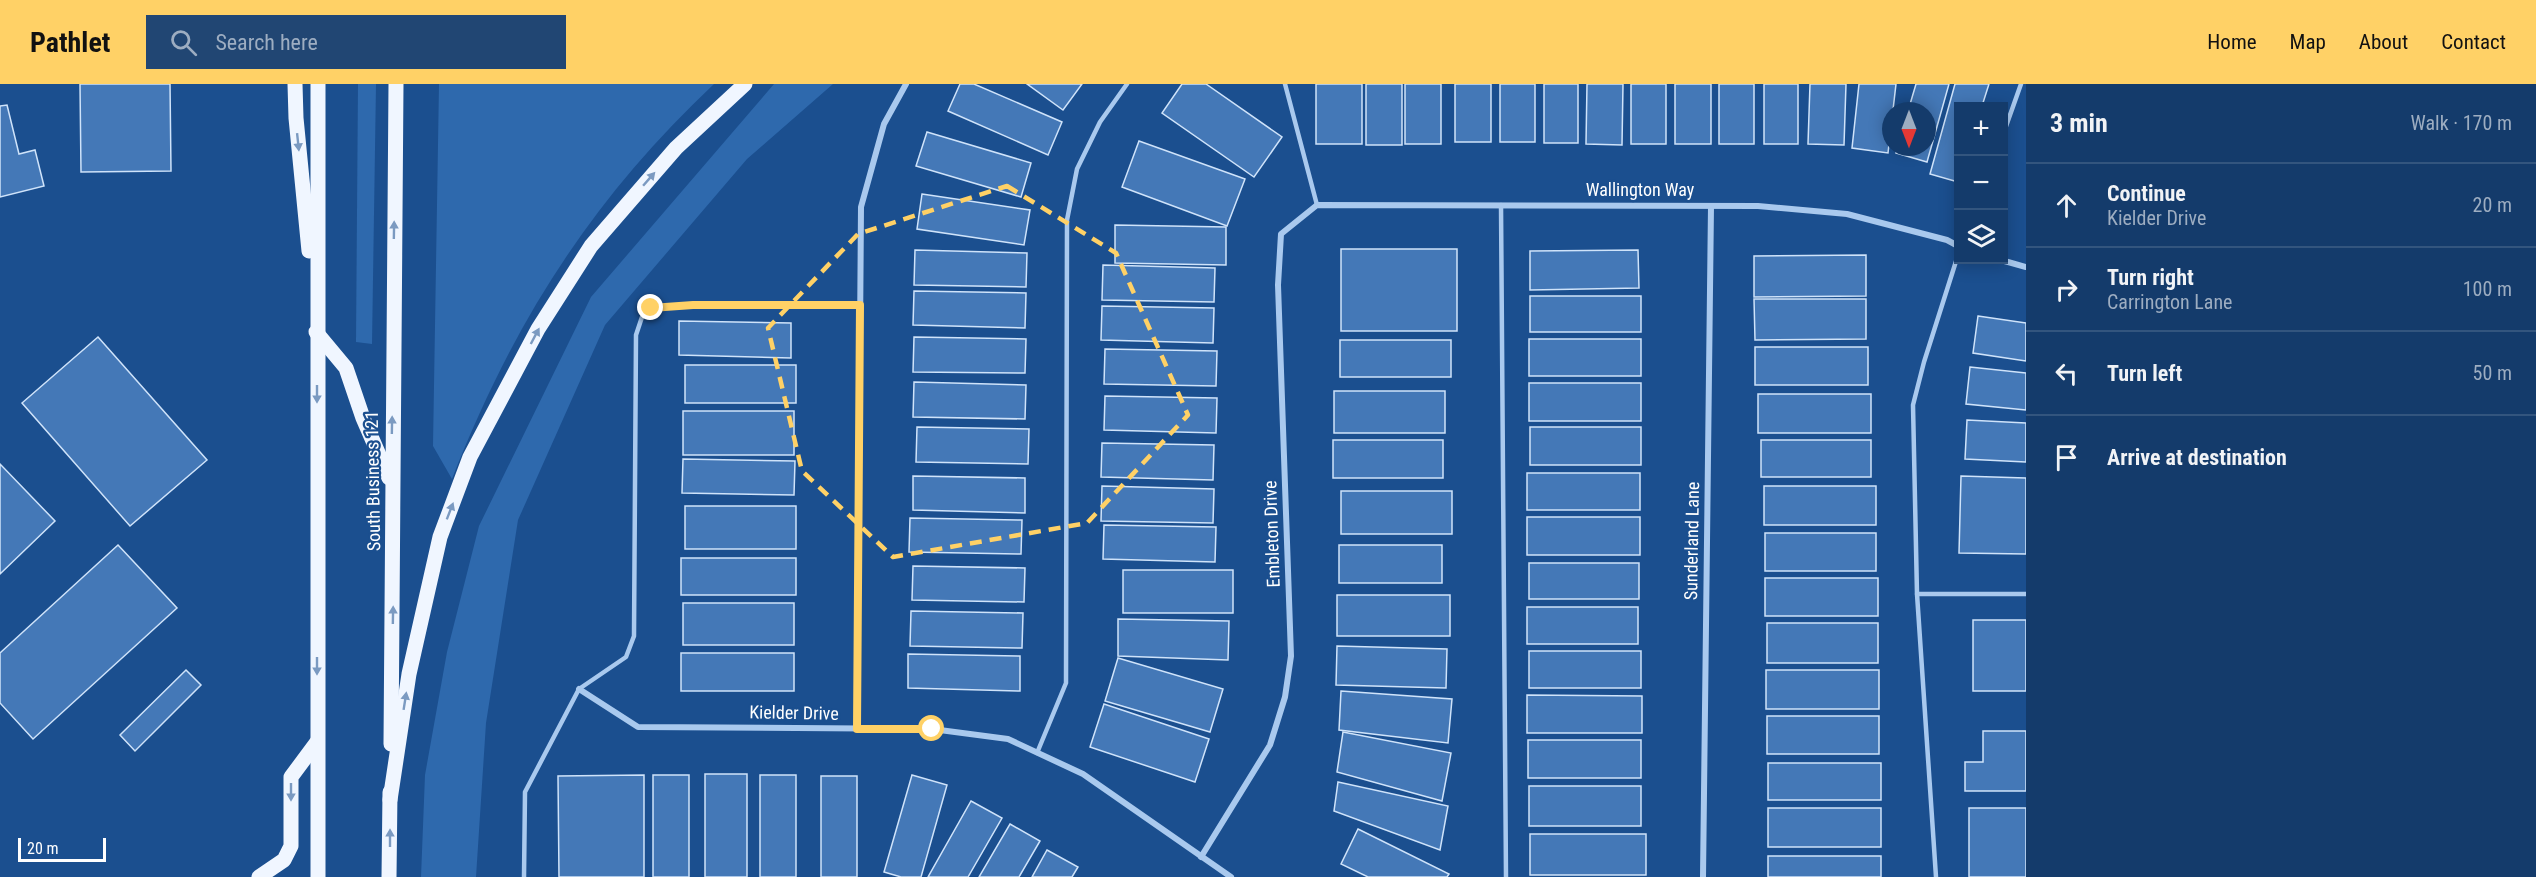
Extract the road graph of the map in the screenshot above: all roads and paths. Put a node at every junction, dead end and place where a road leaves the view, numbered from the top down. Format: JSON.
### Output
{"nodes":[{"id":1,"x":295,"y":84,"type":"edge"},
{"id":2,"x":318,"y":84,"type":"edge"},
{"id":3,"x":396,"y":84,"type":"edge"},
{"id":4,"x":745,"y":84,"type":"edge"},
{"id":5,"x":906,"y":84,"type":"edge"},
{"id":6,"x":1127,"y":84,"type":"edge"},
{"id":7,"x":1285,"y":84,"type":"edge"},
{"id":8,"x":2021,"y":84,"type":"edge"},
{"id":9,"x":2008,"y":121,"type":"edge"},
{"id":10,"x":1317,"y":205,"type":"junction"},
{"id":11,"x":1500,"y":205,"type":"junction"},
{"id":12,"x":1711,"y":206,"type":"junction"},
{"id":13,"x":1954,"y":244,"type":"edge"},
{"id":14,"x":2008,"y":262,"type":"edge"},
{"id":15,"x":1956,"y":264,"type":"edge"},
{"id":16,"x":2026,"y":267,"type":"edge"},
{"id":17,"x":860,"y":305,"type":"junction"},
{"id":18,"x":317,"y":335,"type":"junction"},
{"id":19,"x":391,"y":483,"type":"junction"},
{"id":20,"x":1917,"y":594,"type":"junction"},
{"id":21,"x":2026,"y":594,"type":"edge"},
{"id":22,"x":579,"y":689,"type":"junction"},
{"id":23,"x":857,"y":729,"type":"junction"},
{"id":24,"x":317,"y":742,"type":"junction"},
{"id":25,"x":1037,"y":753,"type":"junction"},
{"id":26,"x":390,"y":800,"type":"junction"},
{"id":27,"x":1201,"y":856,"type":"junction"},
{"id":28,"x":259,"y":877,"type":"edge"},
{"id":29,"x":318,"y":877,"type":"edge"},
{"id":30,"x":389,"y":877,"type":"edge"},
{"id":31,"x":524,"y":877,"type":"edge"},
{"id":32,"x":1231,"y":877,"type":"edge"},
{"id":33,"x":1506,"y":877,"type":"edge"},
{"id":34,"x":1703,"y":877,"type":"edge"},
{"id":35,"x":1936,"y":877,"type":"edge"}],
"edges":[{"from":1,"to":18,"type":"main road","one_way":true},
{"from":2,"to":18,"type":"main road"},
{"from":19,"to":3,"type":"main road","name":"South Business 121","one_way":true},
{"from":26,"to":4,"type":"main road","one_way":true},
{"from":5,"to":17,"type":"street"},
{"from":6,"to":25,"type":"lane"},
{"from":7,"to":10,"type":"lane"},
{"from":8,"to":9,"type":"lane"},
{"from":10,"to":11,"type":"street","name":"Wallington Way"},
{"from":10,"to":27,"type":"street","name":"Embleton Drive"},
{"from":11,"to":12,"type":"street","name":"Wallington Way"},
{"from":11,"to":33,"type":"lane"},
{"from":12,"to":13,"type":"street","name":"Wallington Way"},
{"from":12,"to":34,"type":"street","name":"Sunderland Lane"},
{"from":14,"to":16,"type":"street"},
{"from":15,"to":20,"type":"lane"},
{"from":17,"to":22,"type":"lane"},
{"from":17,"to":23,"type":"street"},
{"from":18,"to":19,"type":"main road"},
{"from":18,"to":24,"type":"main road","one_way":true},
{"from":26,"to":19,"type":"main road","name":"South Business 121","one_way":true},
{"from":20,"to":21,"type":"lane"},
{"from":20,"to":35,"type":"lane"},
{"from":22,"to":23,"type":"street","name":"Kielder Drive"},
{"from":22,"to":31,"type":"lane"},
{"from":23,"to":25,"type":"street","name":"Kielder Drive"},
{"from":24,"to":28,"type":"main road","one_way":true},
{"from":24,"to":29,"type":"main road"},
{"from":25,"to":27,"type":"street","name":"Kielder Drive"},
{"from":30,"to":26,"type":"main road","name":"South Business 121","one_way":true},
{"from":27,"to":32,"type":"street","name":"Kielder Drive"}]}
